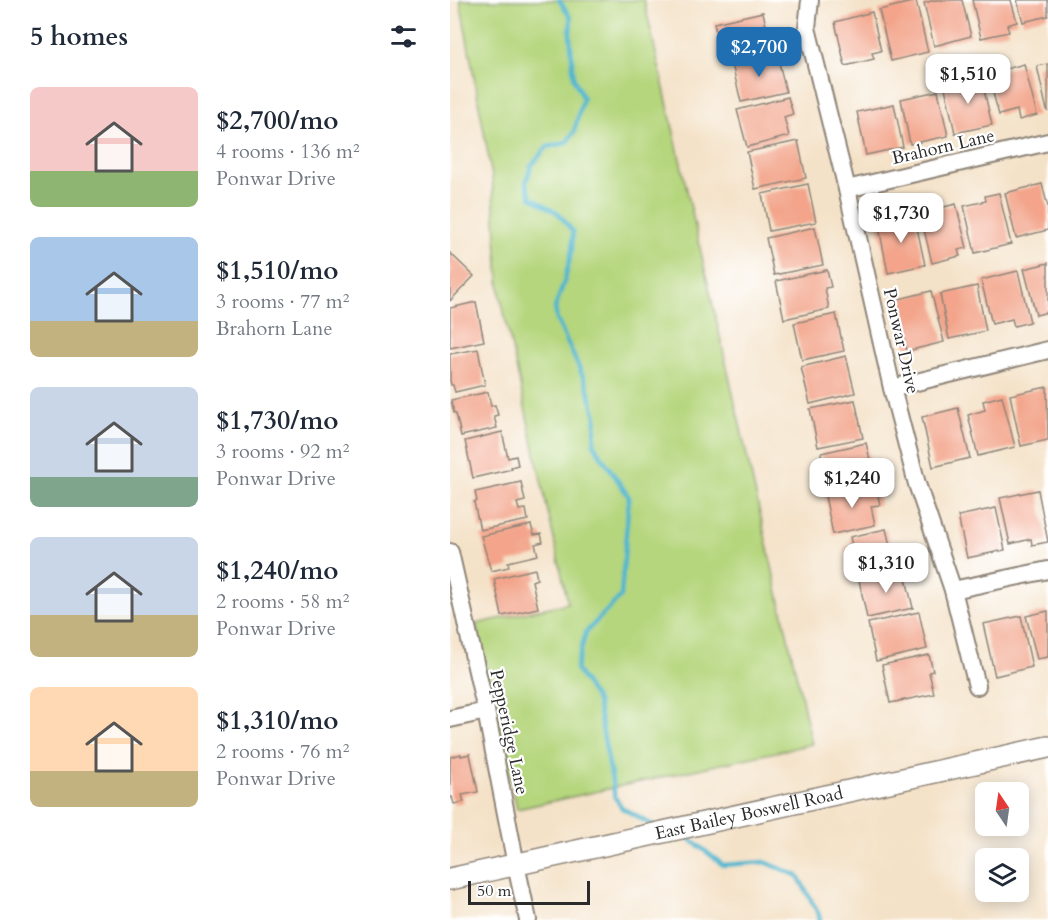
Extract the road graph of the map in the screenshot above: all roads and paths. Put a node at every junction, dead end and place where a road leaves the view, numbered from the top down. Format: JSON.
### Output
{"nodes":[{"id":1,"x":810,"y":0,"type":"edge"},
{"id":2,"x":1048,"y":142,"type":"edge"},
{"id":3,"x":847,"y":189,"type":"junction"},
{"id":4,"x":1048,"y":350,"type":"edge"},
{"id":5,"x":892,"y":387,"type":"junction"},
{"id":6,"x":450,"y":552,"type":"edge"},
{"id":7,"x":1048,"y":570,"type":"edge"},
{"id":8,"x":953,"y":590,"type":"junction"},
{"id":9,"x":976,"y":686,"type":"dead end"},
{"id":10,"x":486,"y":711,"type":"junction"},
{"id":11,"x":450,"y":719,"type":"edge"},
{"id":12,"x":1048,"y":747,"type":"edge"},
{"id":13,"x":516,"y":865,"type":"junction"},
{"id":14,"x":450,"y":879,"type":"edge"},
{"id":15,"x":528,"y":920,"type":"edge"}],
"edges":[{"from":1,"to":3,"type":"street","name":"Ponwar Drive"},
{"from":2,"to":3,"type":"street","name":"Brahorn Lane"},
{"from":3,"to":5,"type":"street","name":"Ponwar Drive"},
{"from":4,"to":5,"type":"street"},
{"from":5,"to":8,"type":"street","name":"Ponwar Drive"},
{"from":6,"to":10,"type":"street","name":"Pepperidge Lane"},
{"from":7,"to":8,"type":"street"},
{"from":8,"to":9,"type":"street","name":"Ponwar Drive"},
{"from":10,"to":11,"type":"street"},
{"from":10,"to":13,"type":"street","name":"Pepperidge Lane"},
{"from":12,"to":13,"type":"street","name":"East Bailey Boswell Road"},
{"from":13,"to":14,"type":"street","name":"East Bailey Boswell Road"},
{"from":13,"to":15,"type":"street","name":"Pepperidge Lane"}]}
